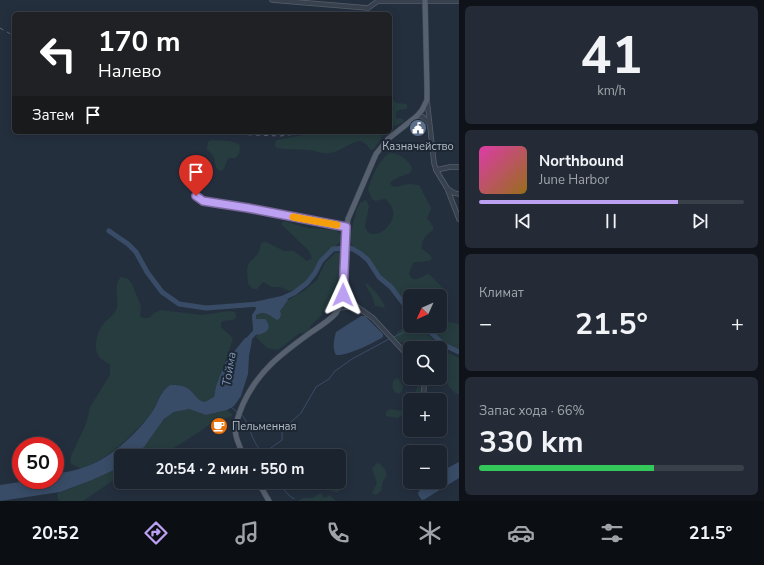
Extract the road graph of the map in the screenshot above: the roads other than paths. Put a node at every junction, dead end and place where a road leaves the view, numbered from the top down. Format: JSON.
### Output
{"nodes":[{"id":1,"x":272,"y":0,"type":"edge"},
{"id":2,"x":425,"y":1,"type":"edge"},
{"id":3,"x":459,"y":1,"type":"edge"},
{"id":4,"x":307,"y":2,"type":"edge"},
{"id":5,"x":427,"y":100,"type":"junction"},
{"id":6,"x":417,"y":116,"type":"junction"},
{"id":7,"x":429,"y":125,"type":"junction"},
{"id":8,"x":459,"y":167,"type":"edge"},
{"id":9,"x":436,"y":170,"type":"junction"},
{"id":10,"x":447,"y":188,"type":"junction"},
{"id":11,"x":459,"y":194,"type":"edge"},
{"id":12,"x":196,"y":196,"type":"dead end"},
{"id":13,"x":459,"y":219,"type":"edge"},
{"id":14,"x":346,"y":227,"type":"junction"},
{"id":15,"x":344,"y":289,"type":"junction"},
{"id":16,"x":356,"y":306,"type":"junction"},
{"id":17,"x":339,"y":308,"type":"junction"},
{"id":18,"x":403,"y":350,"type":"edge"},
{"id":19,"x":240,"y":449,"type":"edge"},
{"id":20,"x":262,"y":489,"type":"edge"},
{"id":21,"x":269,"y":501,"type":"edge"}],
"edges":[{"from":1,"to":4,"type":"street"},
{"from":2,"to":3,"type":"street"},
{"from":2,"to":4,"type":"street"},
{"from":2,"to":5,"type":"main road"},
{"from":5,"to":6,"type":"main road"},
{"from":5,"to":7,"type":"street"},
{"from":6,"to":7,"type":"street"},
{"from":6,"to":14,"type":"main road"},
{"from":7,"to":9,"type":"street"},
{"from":8,"to":9,"type":"street"},
{"from":9,"to":10,"type":"street"},
{"from":10,"to":11,"type":"street"},
{"from":10,"to":13,"type":"street"},
{"from":12,"to":14,"type":"street"},
{"from":14,"to":15,"type":"main road"},
{"from":15,"to":16,"type":"street"},
{"from":15,"to":17,"type":"main road"},
{"from":16,"to":17,"type":"street"},
{"from":16,"to":18,"type":"street"},
{"from":17,"to":19,"type":"main road"},
{"from":20,"to":21,"type":"main road"}]}
